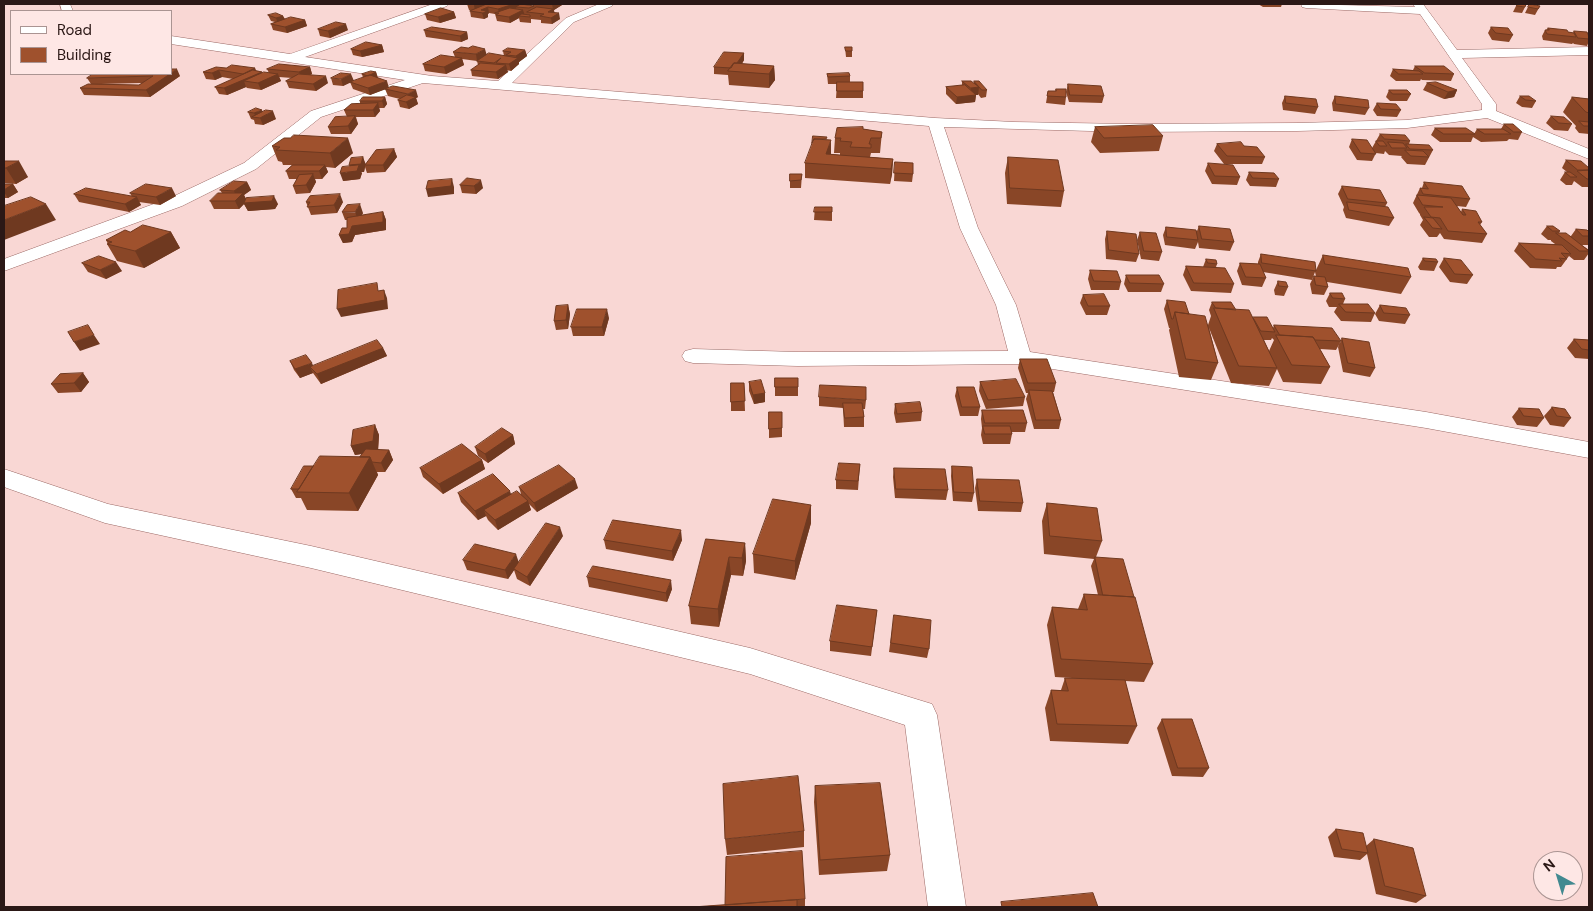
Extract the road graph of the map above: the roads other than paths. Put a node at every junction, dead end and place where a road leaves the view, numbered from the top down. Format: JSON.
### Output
{"nodes":[{"id":1,"x":444,"y":4,"type":"edge"},
{"id":2,"x":608,"y":4,"type":"edge"},
{"id":3,"x":1306,"y":5,"type":"dead end"},
{"id":4,"x":1421,"y":7,"type":"edge"},
{"id":5,"x":172,"y":40,"type":"edge"},
{"id":6,"x":1589,"y":51,"type":"edge"},
{"id":7,"x":1454,"y":54,"type":"junction"},
{"id":8,"x":290,"y":58,"type":"junction"},
{"id":9,"x":424,"y":78,"type":"junction"},
{"id":10,"x":501,"y":86,"type":"junction"},
{"id":11,"x":1490,"y":114,"type":"junction"},
{"id":12,"x":935,"y":122,"type":"junction"},
{"id":13,"x":1589,"y":154,"type":"edge"},
{"id":14,"x":4,"y":265,"type":"edge"},
{"id":15,"x":693,"y":356,"type":"dead end"},
{"id":16,"x":1021,"y":357,"type":"junction"},
{"id":17,"x":1589,"y":450,"type":"edge"},
{"id":18,"x":4,"y":478,"type":"edge"},
{"id":19,"x":947,"y":907,"type":"edge"}],
"edges":[{"from":1,"to":8,"type":"street"},
{"from":2,"to":10,"type":"street"},
{"from":3,"to":4,"type":"street"},
{"from":4,"to":7,"type":"street"},
{"from":5,"to":8,"type":"street"},
{"from":6,"to":7,"type":"street"},
{"from":7,"to":11,"type":"street"},
{"from":8,"to":9,"type":"street"},
{"from":9,"to":10,"type":"street"},
{"from":9,"to":14,"type":"street"},
{"from":10,"to":12,"type":"street"},
{"from":11,"to":12,"type":"street"},
{"from":11,"to":13,"type":"street"},
{"from":12,"to":16,"type":"street"},
{"from":15,"to":16,"type":"street"},
{"from":16,"to":17,"type":"street"},
{"from":18,"to":19,"type":"street"}]}
